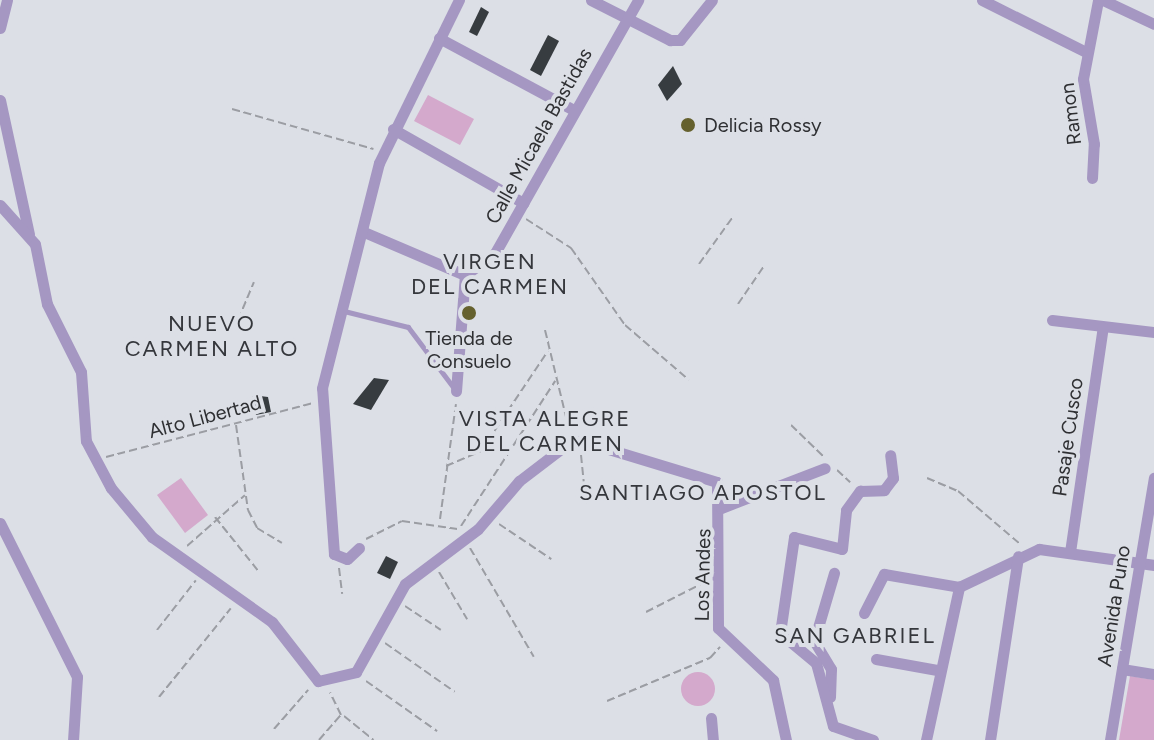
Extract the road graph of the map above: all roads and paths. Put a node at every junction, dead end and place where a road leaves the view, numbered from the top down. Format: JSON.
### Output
{"nodes":[{"id":1,"x":7,"y":0,"type":"edge"},
{"id":2,"x":459,"y":0,"type":"edge"},
{"id":3,"x":591,"y":0,"type":"edge"},
{"id":4,"x":638,"y":0,"type":"edge"},
{"id":5,"x":712,"y":0,"type":"edge"},
{"id":6,"x":982,"y":0,"type":"edge"},
{"id":7,"x":1105,"y":1,"type":"edge"},
{"id":8,"x":624,"y":19,"type":"junction"},
{"id":9,"x":1154,"y":24,"type":"edge"},
{"id":10,"x":0,"y":31,"type":"edge"},
{"id":11,"x":439,"y":38,"type":"junction"},
{"id":12,"x":0,"y":42,"type":"edge"},
{"id":13,"x":1086,"y":52,"type":"junction"},
{"id":14,"x":0,"y":100,"type":"edge"},
{"id":15,"x":232,"y":109,"type":"dead end"},
{"id":16,"x":574,"y":110,"type":"junction"},
{"id":17,"x":393,"y":129,"type":"junction"},
{"id":18,"x":384,"y":152,"type":"junction"},
{"id":19,"x":1092,"y":178,"type":"dead end"},
{"id":20,"x":523,"y":203,"type":"junction"},
{"id":21,"x":0,"y":205,"type":"edge"},
{"id":22,"x":518,"y":215,"type":"junction"},
{"id":23,"x":732,"y":218,"type":"dead end"},
{"id":24,"x":364,"y":232,"type":"junction"},
{"id":25,"x":29,"y":234,"type":"junction"},
{"id":26,"x":699,"y":264,"type":"dead end"},
{"id":27,"x":764,"y":266,"type":"dead end"},
{"id":28,"x":465,"y":275,"type":"junction"},
{"id":29,"x":254,"y":282,"type":"dead end"},
{"id":30,"x":738,"y":304,"type":"dead end"},
{"id":31,"x":339,"y":310,"type":"junction"},
{"id":32,"x":1052,"y":320,"type":"dead end"},
{"id":33,"x":186,"y":325,"type":"dead end"},
{"id":34,"x":1103,"y":327,"type":"junction"},
{"id":35,"x":545,"y":330,"type":"dead end"},
{"id":36,"x":1154,"y":332,"type":"edge"},
{"id":37,"x":548,"y":351,"type":"junction"},
{"id":38,"x":689,"y":380,"type":"dead end"},
{"id":39,"x":555,"y":381,"type":"junction"},
{"id":40,"x":456,"y":391,"type":"junction"},
{"id":41,"x":322,"y":400,"type":"junction"},
{"id":42,"x":235,"y":423,"type":"junction"},
{"id":43,"x":576,"y":442,"type":"junction"},
{"id":44,"x":890,"y":455,"type":"dead end"},
{"id":45,"x":95,"y":460,"type":"junction"},
{"id":46,"x":446,"y":466,"type":"junction"},
{"id":47,"x":825,"y":468,"type":"dead end"},
{"id":48,"x":927,"y":478,"type":"dead end"},
{"id":49,"x":1154,"y":478,"type":"edge"},
{"id":50,"x":245,"y":495,"type":"junction"},
{"id":51,"x":586,"y":504,"type":"dead end"},
{"id":52,"x":721,"y":508,"type":"junction"},
{"id":53,"x":215,"y":517,"type":"junction"},
{"id":54,"x":487,"y":517,"type":"junction"},
{"id":55,"x":440,"y":519,"type":"dead end"},
{"id":56,"x":0,"y":523,"type":"edge"},
{"id":57,"x":460,"y":528,"type":"junction"},
{"id":58,"x":465,"y":541,"type":"junction"},
{"id":59,"x":282,"y":543,"type":"dead end"},
{"id":60,"x":359,"y":548,"type":"joint"},
{"id":61,"x":1070,"y":552,"type":"junction"},
{"id":62,"x":183,"y":554,"type":"junction"},
{"id":63,"x":1023,"y":554,"type":"junction"},
{"id":64,"x":338,"y":559,"type":"junction"},
{"id":65,"x":551,"y":559,"type":"dead end"},
{"id":66,"x":1139,"y":562,"type":"junction"},
{"id":67,"x":436,"y":564,"type":"junction"},
{"id":68,"x":1154,"y":565,"type":"edge"},
{"id":69,"x":259,"y":572,"type":"dead end"},
{"id":70,"x":202,"y":573,"type":"junction"},
{"id":71,"x":834,"y":573,"type":"dead end"},
{"id":72,"x":721,"y":575,"type":"junction"},
{"id":73,"x":959,"y":587,"type":"junction"},
{"id":74,"x":342,"y":594,"type":"dead end"},
{"id":75,"x":395,"y":598,"type":"junction"},
{"id":76,"x":237,"y":601,"type":"junction"},
{"id":77,"x":646,"y":612,"type":"dead end"},
{"id":78,"x":864,"y":613,"type":"dead end"},
{"id":79,"x":467,"y":619,"type":"dead end"},
{"id":80,"x":157,"y":630,"type":"dead end"},
{"id":81,"x":441,"y":630,"type":"dead end"},
{"id":82,"x":377,"y":637,"type":"junction"},
{"id":83,"x":725,"y":641,"type":"junction"},
{"id":84,"x":534,"y":657,"type":"dead end"},
{"id":85,"x":876,"y":659,"type":"dead end"},
{"id":86,"x":1122,"y":669,"type":"junction"},
{"id":87,"x":937,"y":670,"type":"junction"},
{"id":88,"x":356,"y":672,"type":"junction"},
{"id":89,"x":1154,"y":674,"type":"edge"},
{"id":90,"x":325,"y":684,"type":"junction"},
{"id":91,"x":308,"y":690,"type":"dead end"},
{"id":92,"x":455,"y":692,"type":"dead end"},
{"id":93,"x":159,"y":697,"type":"dead end"},
{"id":94,"x":607,"y":701,"type":"dead end"},
{"id":95,"x":341,"y":715,"type":"junction"},
{"id":96,"x":711,"y":718,"type":"dead end"},
{"id":97,"x":831,"y":720,"type":"junction"},
{"id":98,"x":274,"y":729,"type":"dead end"},
{"id":99,"x":437,"y":731,"type":"dead end"},
{"id":100,"x":73,"y":740,"type":"edge"},
{"id":101,"x":319,"y":740,"type":"edge"},
{"id":102,"x":374,"y":740,"type":"edge"},
{"id":103,"x":713,"y":740,"type":"edge"},
{"id":104,"x":786,"y":740,"type":"edge"},
{"id":105,"x":829,"y":740,"type":"edge"},
{"id":106,"x":873,"y":740,"type":"edge"},
{"id":107,"x":926,"y":740,"type":"edge"},
{"id":108,"x":990,"y":740,"type":"edge"},
{"id":109,"x":1110,"y":740,"type":"edge"}],
"edges":[{"from":1,"to":10,"type":"street"},
{"from":2,"to":11,"type":"street"},
{"from":3,"to":8,"type":"street"},
{"from":4,"to":8,"type":"street","name":"Calle Micaela Bastidas"},
{"from":5,"to":8,"type":"street"},
{"from":6,"to":13,"type":"street"},
{"from":7,"to":9,"type":"street"},
{"from":7,"to":13,"type":"street","name":"Ramon"},
{"from":8,"to":16,"type":"street","name":"Calle Micaela Bastidas"},
{"from":10,"to":12,"type":"street"},
{"from":11,"to":16,"type":"street"},
{"from":11,"to":17,"type":"street"},
{"from":13,"to":19,"type":"street","name":"Ramon"},
{"from":14,"to":25,"type":"street"},
{"from":15,"to":18,"type":"path"},
{"from":16,"to":20,"type":"street","name":"Calle Micaela Bastidas"},
{"from":17,"to":18,"type":"street"},
{"from":17,"to":20,"type":"street"},
{"from":18,"to":24,"type":"street"},
{"from":20,"to":22,"type":"street","name":"Calle Micaela Bastidas"},
{"from":21,"to":25,"type":"street"},
{"from":22,"to":28,"type":"street","name":"Calle Micaela Bastidas"},
{"from":22,"to":38,"type":"path"},
{"from":23,"to":26,"type":"path"},
{"from":24,"to":28,"type":"street"},
{"from":24,"to":31,"type":"street"},
{"from":25,"to":45,"type":"street"},
{"from":27,"to":30,"type":"path"},
{"from":28,"to":40,"type":"street"},
{"from":29,"to":33,"type":"path"},
{"from":31,"to":40,"type":"lane"},
{"from":31,"to":41,"type":"street"},
{"from":32,"to":34,"type":"street"},
{"from":34,"to":36,"type":"street"},
{"from":34,"to":61,"type":"street","name":"Pasaje Cusco"},
{"from":35,"to":37,"type":"path"},
{"from":37,"to":39,"type":"path"},
{"from":37,"to":46,"type":"path"},
{"from":39,"to":43,"type":"path"},
{"from":39,"to":57,"type":"path"},
{"from":40,"to":46,"type":"path"},
{"from":41,"to":42,"type":"path","name":"Alto Libertad"},
{"from":41,"to":64,"type":"street"},
{"from":42,"to":45,"type":"path","name":"Alto Libertad"},
{"from":42,"to":50,"type":"path"},
{"from":43,"to":51,"type":"path"},
{"from":43,"to":52,"type":"street","name":"Los Andes"},
{"from":43,"to":54,"type":"street"},
{"from":44,"to":97,"type":"street"},
{"from":45,"to":62,"type":"street"},
{"from":46,"to":55,"type":"path"},
{"from":47,"to":52,"type":"street"},
{"from":48,"to":63,"type":"path"},
{"from":49,"to":66,"type":"street","name":"Avenida Puno"},
{"from":50,"to":53,"type":"path"},
{"from":50,"to":59,"type":"path"},
{"from":52,"to":72,"type":"street","name":"Los Andes"},
{"from":53,"to":62,"type":"path"},
{"from":53,"to":69,"type":"path"},
{"from":54,"to":57,"type":"path"},
{"from":54,"to":58,"type":"street"},
{"from":54,"to":65,"type":"path"},
{"from":56,"to":100,"type":"street"},
{"from":57,"to":60,"type":"path"},
{"from":58,"to":67,"type":"street"},
{"from":58,"to":84,"type":"path"},
{"from":60,"to":64,"type":"street"},
{"from":61,"to":63,"type":"street"},
{"from":61,"to":66,"type":"street"},
{"from":62,"to":70,"type":"street"},
{"from":63,"to":73,"type":"street"},
{"from":63,"to":108,"type":"street"},
{"from":64,"to":74,"type":"path"},
{"from":66,"to":68,"type":"street"},
{"from":66,"to":86,"type":"street","name":"Avenida Puno"},
{"from":67,"to":75,"type":"street"},
{"from":67,"to":79,"type":"path"},
{"from":70,"to":76,"type":"street"},
{"from":70,"to":80,"type":"path"},
{"from":71,"to":97,"type":"street"},
{"from":72,"to":77,"type":"path"},
{"from":72,"to":83,"type":"street","name":"Los Andes"},
{"from":73,"to":78,"type":"street"},
{"from":73,"to":87,"type":"street"},
{"from":75,"to":81,"type":"path"},
{"from":75,"to":82,"type":"street"},
{"from":76,"to":90,"type":"street"},
{"from":76,"to":93,"type":"path"},
{"from":82,"to":88,"type":"street"},
{"from":82,"to":92,"type":"path"},
{"from":83,"to":94,"type":"path"},
{"from":83,"to":104,"type":"street","name":"Los Andes"},
{"from":85,"to":87,"type":"street"},
{"from":86,"to":89,"type":"street"},
{"from":86,"to":109,"type":"street","name":"Avenida Puno"},
{"from":87,"to":107,"type":"street"},
{"from":88,"to":90,"type":"street"},
{"from":88,"to":99,"type":"path"},
{"from":90,"to":95,"type":"path"},
{"from":91,"to":98,"type":"path"},
{"from":95,"to":101,"type":"path"},
{"from":95,"to":102,"type":"path"},
{"from":96,"to":103,"type":"street"},
{"from":97,"to":105,"type":"street"},
{"from":97,"to":106,"type":"street"}]}
